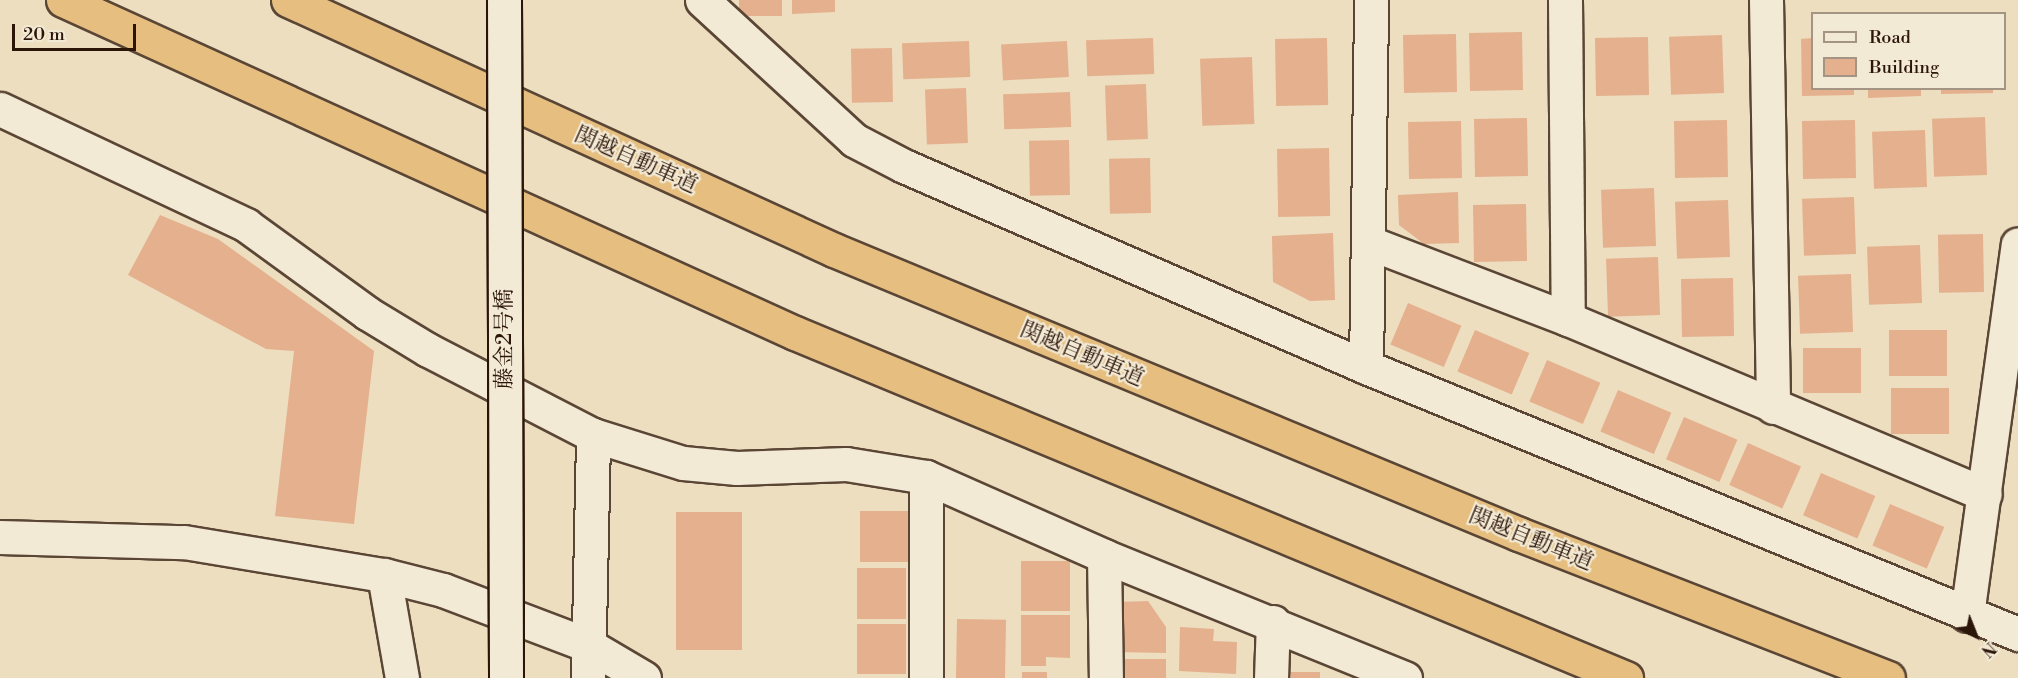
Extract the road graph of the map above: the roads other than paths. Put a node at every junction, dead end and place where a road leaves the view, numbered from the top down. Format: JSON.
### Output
{"nodes":[{"id":1,"x":63,"y":0,"type":"edge"},
{"id":2,"x":288,"y":0,"type":"edge"},
{"id":3,"x":504,"y":0,"type":"edge"},
{"id":4,"x":702,"y":0,"type":"edge"},
{"id":5,"x":1371,"y":0,"type":"edge"},
{"id":6,"x":1565,"y":0,"type":"edge"},
{"id":7,"x":1766,"y":0,"type":"edge"},
{"id":8,"x":0,"y":109,"type":"edge"},
{"id":9,"x":1370,"y":243,"type":"junction"},
{"id":10,"x":2018,"y":244,"type":"edge"},
{"id":11,"x":1568,"y":319,"type":"junction"},
{"id":12,"x":1366,"y":367,"type":"junction"},
{"id":13,"x":1773,"y":407,"type":"junction"},
{"id":14,"x":593,"y":435,"type":"junction"},
{"id":15,"x":926,"y":477,"type":"junction"},
{"id":16,"x":1985,"y":494,"type":"junction"},
{"id":17,"x":0,"y":537,"type":"edge"},
{"id":18,"x":1104,"y":556,"type":"junction"},
{"id":19,"x":384,"y":575,"type":"junction"},
{"id":20,"x":1967,"y":615,"type":"junction"},
{"id":21,"x":1273,"y":622,"type":"junction"},
{"id":22,"x":2018,"y":634,"type":"edge"},
{"id":23,"x":588,"y":645,"type":"junction"},
{"id":24,"x":1374,"y":671,"type":"edge"},
{"id":25,"x":402,"y":678,"type":"edge"},
{"id":26,"x":506,"y":678,"type":"edge"},
{"id":27,"x":588,"y":678,"type":"edge"},
{"id":28,"x":644,"y":678,"type":"edge"},
{"id":29,"x":926,"y":678,"type":"edge"},
{"id":30,"x":1106,"y":678,"type":"edge"},
{"id":31,"x":1271,"y":678,"type":"edge"},
{"id":32,"x":1405,"y":678,"type":"edge"},
{"id":33,"x":1626,"y":678,"type":"edge"},
{"id":34,"x":1888,"y":678,"type":"edge"}],
"edges":[{"from":1,"to":33,"type":"highway"},
{"from":2,"to":34,"type":"highway","name":"関越自動車道"},
{"from":3,"to":26,"type":"street","name":"藤金2号橋","bridge":true},
{"from":4,"to":12,"type":"street"},
{"from":5,"to":9,"type":"street"},
{"from":6,"to":11,"type":"street"},
{"from":7,"to":13,"type":"street"},
{"from":8,"to":14,"type":"street"},
{"from":9,"to":11,"type":"street"},
{"from":9,"to":12,"type":"street"},
{"from":10,"to":16,"type":"street"},
{"from":11,"to":13,"type":"street"},
{"from":12,"to":20,"type":"street"},
{"from":13,"to":16,"type":"street"},
{"from":14,"to":15,"type":"street"},
{"from":14,"to":23,"type":"street"},
{"from":15,"to":18,"type":"street"},
{"from":15,"to":29,"type":"street"},
{"from":16,"to":20,"type":"street"},
{"from":17,"to":19,"type":"street"},
{"from":18,"to":21,"type":"street"},
{"from":18,"to":30,"type":"street"},
{"from":19,"to":23,"type":"street"},
{"from":19,"to":25,"type":"street"},
{"from":20,"to":22,"type":"street"},
{"from":21,"to":24,"type":"street"},
{"from":21,"to":31,"type":"street"},
{"from":23,"to":27,"type":"street"},
{"from":23,"to":28,"type":"street"},
{"from":24,"to":32,"type":"street"}]}
